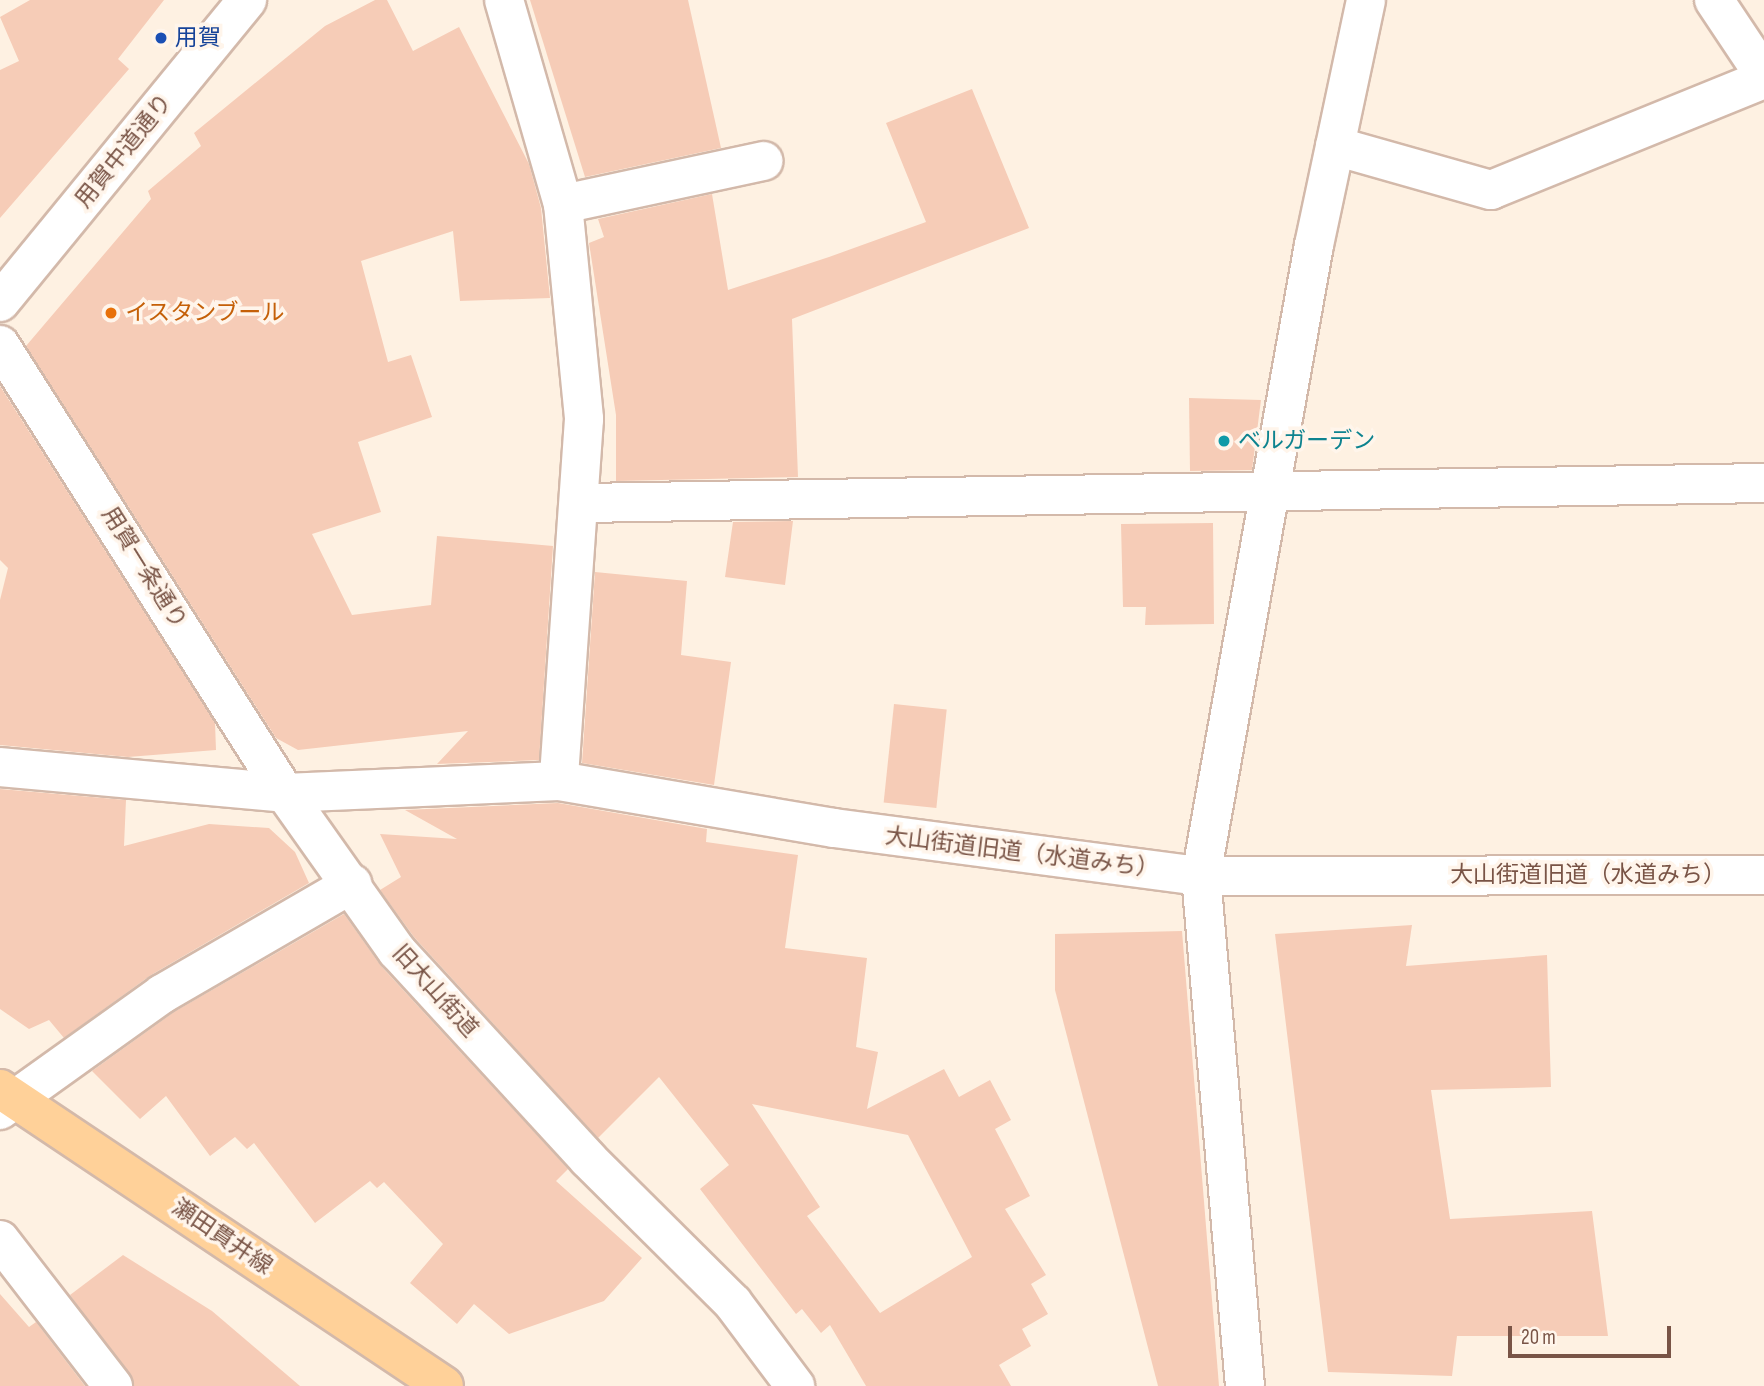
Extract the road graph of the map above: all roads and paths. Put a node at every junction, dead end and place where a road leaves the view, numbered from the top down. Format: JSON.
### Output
{"nodes":[{"id":1,"x":247,"y":0,"type":"edge"},
{"id":2,"x":504,"y":0,"type":"edge"},
{"id":3,"x":1366,"y":0,"type":"edge"},
{"id":4,"x":1714,"y":0,"type":"edge"},
{"id":5,"x":1751,"y":27,"type":"edge"},
{"id":6,"x":1764,"y":77,"type":"edge"},
{"id":7,"x":1335,"y":146,"type":"junction"},
{"id":8,"x":763,"y":161,"type":"dead end"},
{"id":9,"x":563,"y":204,"type":"junction"},
{"id":10,"x":0,"y":302,"type":"edge"},
{"id":11,"x":0,"y":345,"type":"edge"},
{"id":12,"x":1764,"y":483,"type":"edge"},
{"id":13,"x":1270,"y":492,"type":"junction"},
{"id":14,"x":583,"y":503,"type":"junction"},
{"id":15,"x":0,"y":766,"type":"edge"},
{"id":16,"x":559,"y":781,"type":"junction"},
{"id":17,"x":285,"y":793,"type":"junction"},
{"id":18,"x":1764,"y":875,"type":"edge"},
{"id":19,"x":1201,"y":876,"type":"junction"},
{"id":20,"x":352,"y":884,"type":"junction"},
{"id":21,"x":4,"y":1099,"type":"edge"},
{"id":22,"x":0,"y":1240,"type":"edge"},
{"id":23,"x":113,"y":1386,"type":"edge"},
{"id":24,"x":444,"y":1386,"type":"edge"},
{"id":25,"x":795,"y":1386,"type":"edge"},
{"id":26,"x":1245,"y":1386,"type":"edge"}],
"edges":[{"from":1,"to":10,"type":"street","name":"用賀中道通り"},
{"from":2,"to":9,"type":"street"},
{"from":3,"to":7,"type":"street"},
{"from":4,"to":5,"type":"street"},
{"from":5,"to":6,"type":"street"},
{"from":6,"to":7,"type":"street"},
{"from":7,"to":13,"type":"street"},
{"from":8,"to":9,"type":"street"},
{"from":9,"to":14,"type":"street"},
{"from":11,"to":17,"type":"street","name":"用賀一条通り"},
{"from":12,"to":13,"type":"street"},
{"from":13,"to":14,"type":"street"},
{"from":13,"to":19,"type":"street"},
{"from":14,"to":16,"type":"street"},
{"from":15,"to":17,"type":"street"},
{"from":16,"to":17,"type":"street","name":"大山街道旧道（水道みち）"},
{"from":16,"to":19,"type":"street","name":"大山街道旧道（水道みち）"},
{"from":17,"to":20,"type":"street","name":"旧大山街道"},
{"from":18,"to":19,"type":"street","name":"大山街道旧道（水道みち）"},
{"from":19,"to":26,"type":"street"},
{"from":20,"to":21,"type":"street"},
{"from":20,"to":25,"type":"street","name":"旧大山街道"},
{"from":21,"to":24,"type":"main road","name":"瀬田貫井線"},
{"from":22,"to":23,"type":"street"}]}
